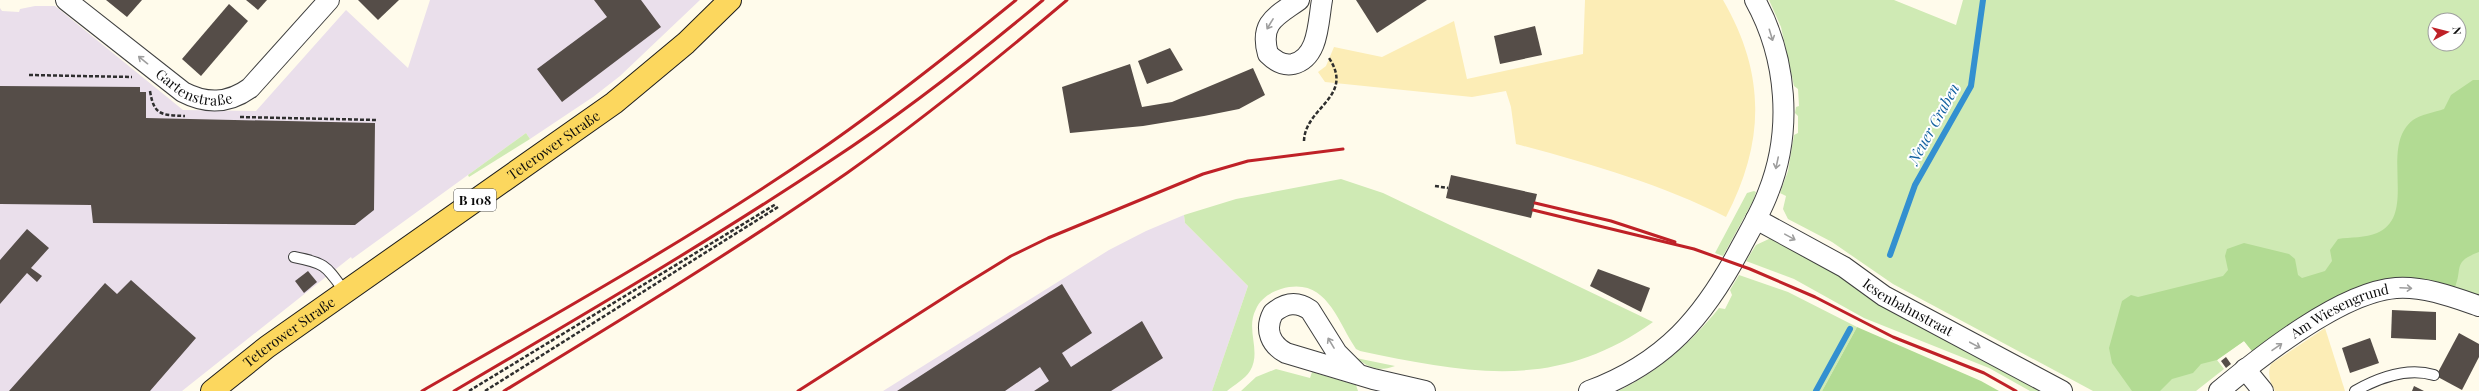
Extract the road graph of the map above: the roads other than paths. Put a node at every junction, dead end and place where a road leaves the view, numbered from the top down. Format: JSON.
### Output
{"nodes":[{"id":1,"x":66,"y":0,"type":"edge"},
{"id":2,"x":730,"y":0,"type":"edge"},
{"id":3,"x":1300,"y":0,"type":"edge"},
{"id":4,"x":1322,"y":0,"type":"edge"},
{"id":5,"x":1755,"y":0,"type":"edge"},
{"id":6,"x":323,"y":2,"type":"edge"},
{"id":7,"x":1756,"y":219,"type":"junction"},
{"id":8,"x":294,"y":257,"type":"dead end"},
{"id":9,"x":345,"y":292,"type":"junction"},
{"id":10,"x":2479,"y":306,"type":"edge"},
{"id":11,"x":2245,"y":369,"type":"junction"},
{"id":12,"x":1357,"y":373,"type":"dead end"},
{"id":13,"x":2434,"y":375,"type":"dead end"},
{"id":14,"x":212,"y":391,"type":"edge"},
{"id":15,"x":1425,"y":391,"type":"edge"},
{"id":16,"x":1590,"y":391,"type":"edge"},
{"id":17,"x":2062,"y":391,"type":"edge"},
{"id":18,"x":2218,"y":391,"type":"edge"},
{"id":19,"x":2263,"y":391,"type":"edge"},
{"id":20,"x":2355,"y":391,"type":"edge"}],
"edges":[{"from":6,"to":1,"type":"street","name":"Gartenstraße","one_way":true},
{"from":2,"to":9,"type":"main road","name":"Teterower Straße","number":"B 108"},
{"from":3,"to":4,"type":"street","one_way":true},
{"from":5,"to":7,"type":"street","one_way":true},
{"from":7,"to":16,"type":"street"},
{"from":7,"to":17,"type":"street","name":"Iesenbahnstraat","one_way":true},
{"from":8,"to":9,"type":"lane"},
{"from":9,"to":14,"type":"main road","name":"Teterower Straße","number":"B 108"},
{"from":11,"to":10,"type":"street","name":"Am Wiesengrund","one_way":true},
{"from":11,"to":18,"type":"street","name":"Am Wiesengrund"},
{"from":11,"to":19,"type":"street"},
{"from":12,"to":15,"type":"street"},
{"from":13,"to":20,"type":"lane"}]}
